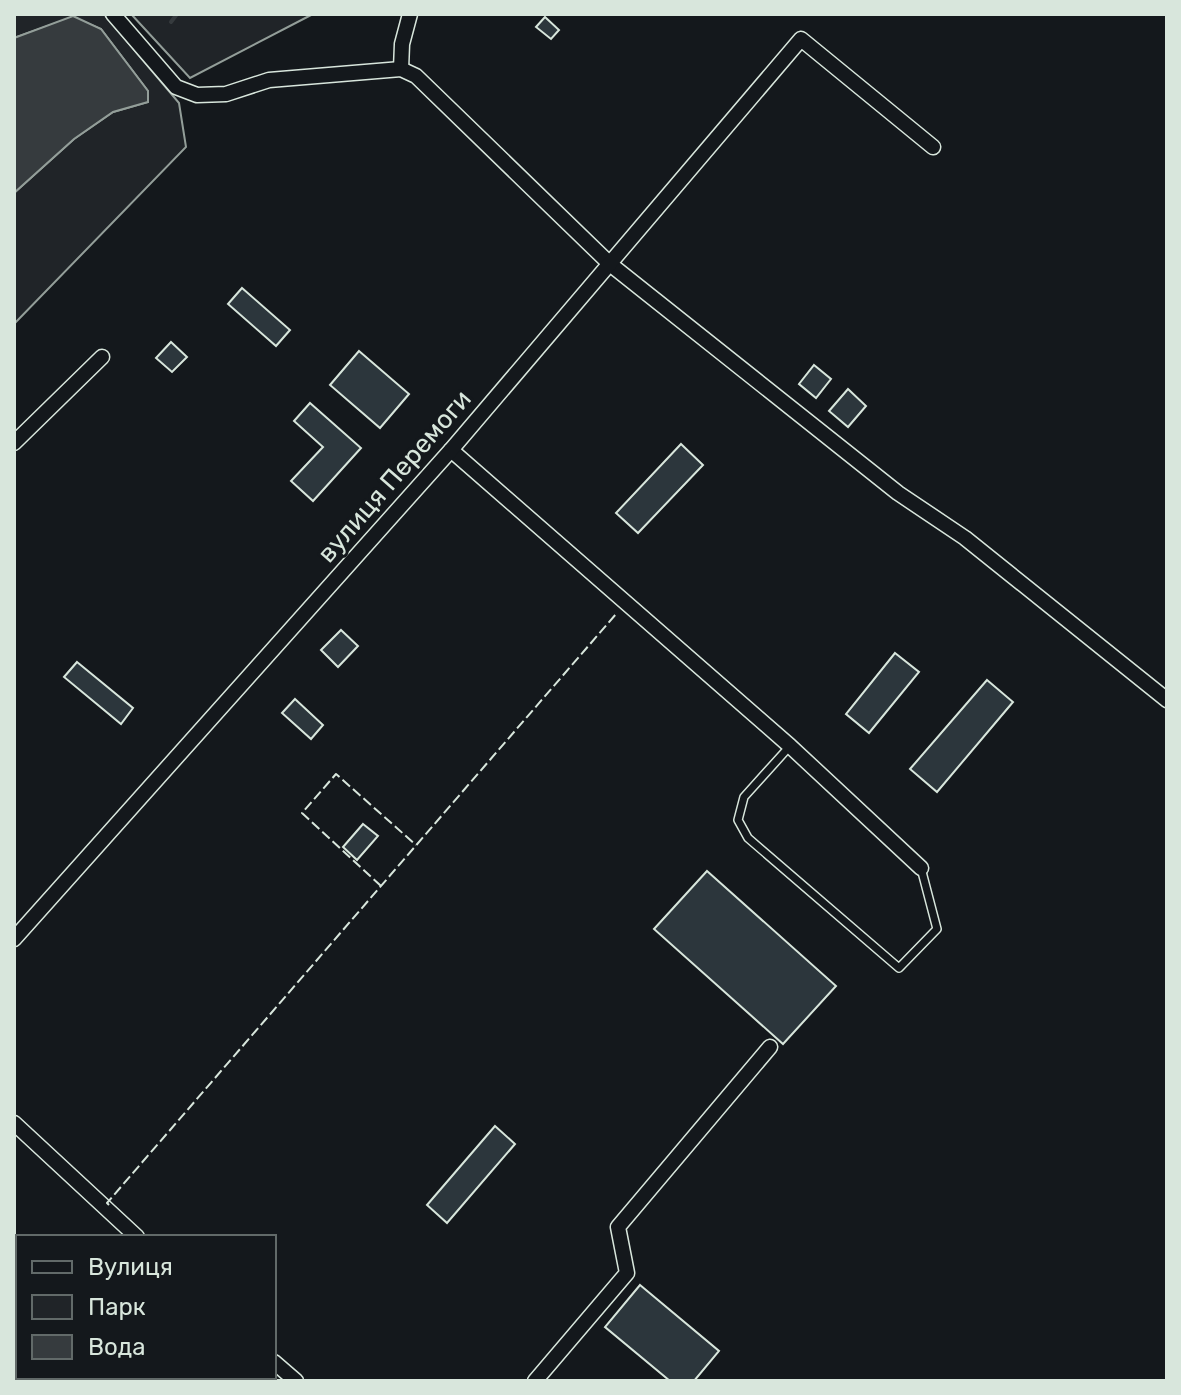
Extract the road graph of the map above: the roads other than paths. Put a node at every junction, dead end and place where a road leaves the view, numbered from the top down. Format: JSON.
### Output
{"nodes":[{"id":1,"x":113,"y":14,"type":"edge"},
{"id":2,"x":410,"y":14,"type":"edge"},
{"id":3,"x":401,"y":69,"type":"junction"},
{"id":4,"x":933,"y":147,"type":"dead end"},
{"id":5,"x":610,"y":264,"type":"junction"},
{"id":6,"x":102,"y":357,"type":"dead end"},
{"id":7,"x":14,"y":443,"type":"edge"},
{"id":8,"x":451,"y":450,"type":"junction"},
{"id":9,"x":1167,"y":700,"type":"edge"},
{"id":10,"x":790,"y":746,"type":"junction"},
{"id":11,"x":921,"y":868,"type":"joint"},
{"id":12,"x":14,"y":939,"type":"edge"},
{"id":13,"x":770,"y":1047,"type":"dead end"},
{"id":14,"x":14,"y":1123,"type":"edge"},
{"id":15,"x":135,"y":1235,"type":"edge"},
{"id":16,"x":276,"y":1364,"type":"edge"},
{"id":17,"x":296,"y":1381,"type":"edge"},
{"id":18,"x":535,"y":1381,"type":"edge"}],
"edges":[{"from":1,"to":3,"type":"street"},
{"from":2,"to":3,"type":"street"},
{"from":3,"to":5,"type":"street"},
{"from":4,"to":5,"type":"street","name":"вулиця Перемоги"},
{"from":5,"to":8,"type":"street","name":"вулиця Перемоги"},
{"from":5,"to":9,"type":"street"},
{"from":6,"to":7,"type":"street"},
{"from":8,"to":10,"type":"street"},
{"from":8,"to":12,"type":"street","name":"вулиця Перемоги"},
{"from":10,"to":11,"type":"street"},
{"from":10,"to":11,"type":"lane"},
{"from":13,"to":18,"type":"street"},
{"from":14,"to":15,"type":"street"},
{"from":16,"to":17,"type":"street"}]}
